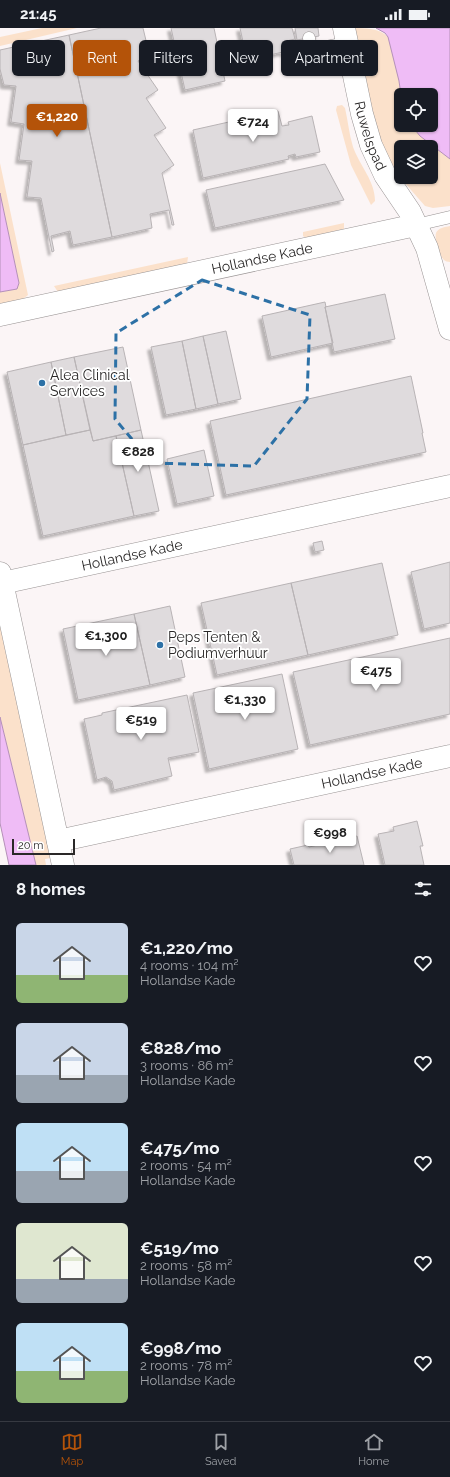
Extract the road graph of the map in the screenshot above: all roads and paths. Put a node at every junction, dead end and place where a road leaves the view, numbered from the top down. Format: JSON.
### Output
{"nodes":[{"id":1,"x":345,"y":36,"type":"edge"},
{"id":2,"x":309,"y":38,"type":"dead end"},
{"id":3,"x":450,"y":217,"type":"edge"},
{"id":4,"x":416,"y":225,"type":"junction"},
{"id":5,"x":0,"y":316,"type":"edge"},
{"id":6,"x":450,"y":329,"type":"edge"},
{"id":7,"x":450,"y":486,"type":"edge"},
{"id":8,"x":1,"y":578,"type":"edge"},
{"id":9,"x":450,"y":756,"type":"edge"},
{"id":10,"x":58,"y":841,"type":"junction"},
{"id":11,"x":63,"y":865,"type":"edge"}],
"edges":[{"from":1,"to":2,"type":"lane"},
{"from":1,"to":4,"type":"street","name":"Ruwelspad"},
{"from":3,"to":4,"type":"lane"},
{"from":4,"to":5,"type":"street","name":"Hollandse Kade"},
{"from":4,"to":6,"type":"street"},
{"from":7,"to":8,"type":"street","name":"Hollandse Kade"},
{"from":8,"to":10,"type":"street","name":"Hollandse Kade"},
{"from":9,"to":10,"type":"street","name":"Hollandse Kade"},
{"from":10,"to":11,"type":"street","name":"Hollandse Kade"}]}
